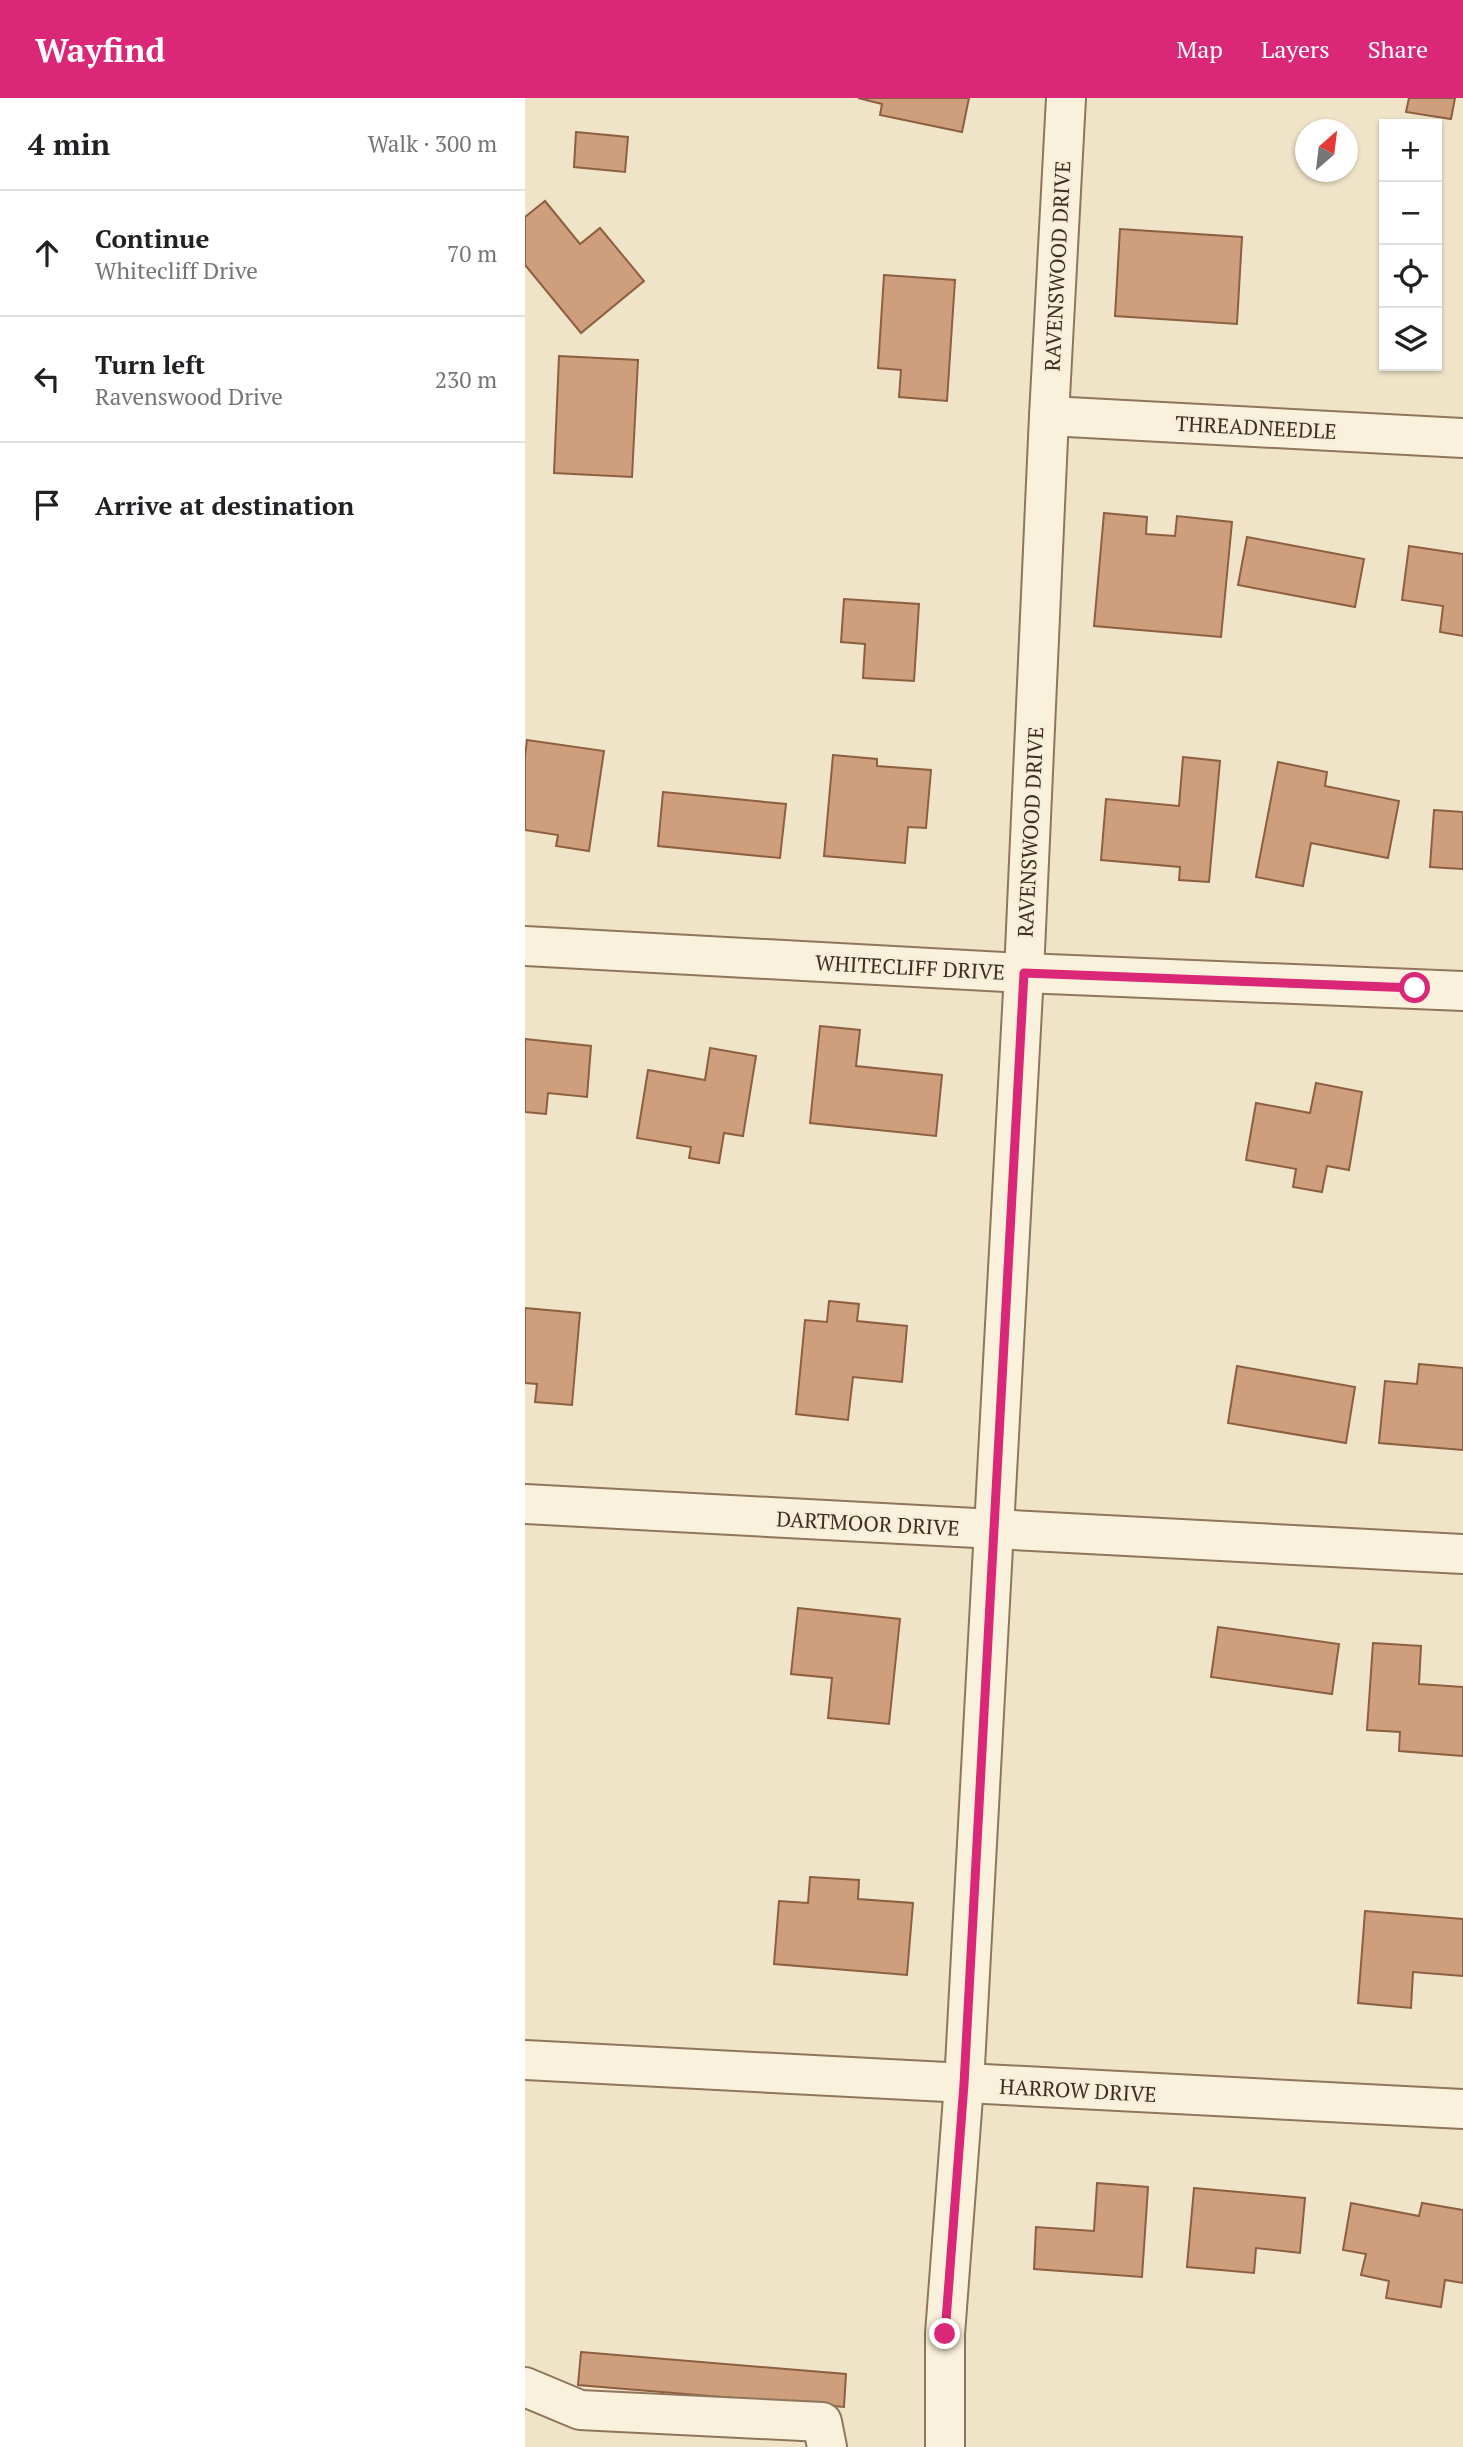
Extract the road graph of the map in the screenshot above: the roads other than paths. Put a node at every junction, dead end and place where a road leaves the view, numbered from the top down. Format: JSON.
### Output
{"nodes":[{"id":1,"x":1066,"y":98,"type":"edge"},
{"id":2,"x":1049,"y":416,"type":"junction"},
{"id":3,"x":1463,"y":438,"type":"edge"},
{"id":4,"x":525,"y":946,"type":"edge"},
{"id":5,"x":1024,"y":973,"type":"junction"},
{"id":6,"x":1463,"y":991,"type":"edge"},
{"id":7,"x":525,"y":1504,"type":"edge"},
{"id":8,"x":994,"y":1530,"type":"junction"},
{"id":9,"x":1463,"y":1554,"type":"edge"},
{"id":10,"x":525,"y":2060,"type":"edge"},
{"id":11,"x":964,"y":2084,"type":"junction"},
{"id":12,"x":1463,"y":2109,"type":"edge"},
{"id":13,"x":525,"y":2388,"type":"edge"},
{"id":14,"x":827,"y":2447,"type":"edge"},
{"id":15,"x":945,"y":2447,"type":"edge"}],
"edges":[{"from":1,"to":2,"type":"street","name":"RAVENSWOOD DRIVE"},
{"from":2,"to":3,"type":"street","name":"THREADNEEDLE"},
{"from":2,"to":5,"type":"street","name":"RAVENSWOOD DRIVE"},
{"from":4,"to":5,"type":"street","name":"WHITECLIFF DRIVE"},
{"from":5,"to":6,"type":"street","name":"WHITECLIFF DRIVE"},
{"from":5,"to":8,"type":"street","name":"RAVENSWOOD DRIVE"},
{"from":7,"to":8,"type":"street","name":"DARTMOOR DRIVE"},
{"from":8,"to":9,"type":"street","name":"DARTMOOR DRIVE"},
{"from":8,"to":11,"type":"street","name":"RAVENSWOOD DRIVE"},
{"from":10,"to":11,"type":"street","name":"HARROW DRIVE"},
{"from":11,"to":12,"type":"street","name":"HARROW DRIVE"},
{"from":11,"to":15,"type":"street","name":"RAVENSWOOD DRIVE"},
{"from":13,"to":14,"type":"street"}]}
